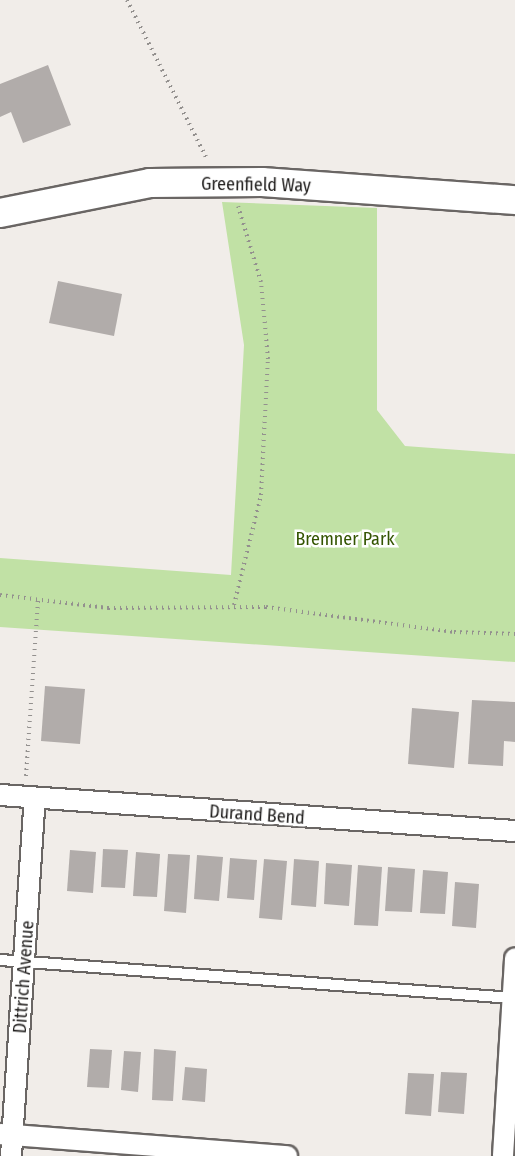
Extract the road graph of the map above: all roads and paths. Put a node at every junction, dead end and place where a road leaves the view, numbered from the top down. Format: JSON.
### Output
{"nodes":[{"id":1,"x":127,"y":0,"type":"edge"},
{"id":2,"x":225,"y":183,"type":"junction"},
{"id":3,"x":515,"y":200,"type":"edge"},
{"id":4,"x":0,"y":213,"type":"edge"},
{"id":5,"x":0,"y":595,"type":"edge"},
{"id":6,"x":38,"y":600,"type":"junction"},
{"id":7,"x":234,"y":606,"type":"junction"},
{"id":8,"x":515,"y":634,"type":"edge"},
{"id":9,"x":0,"y":795,"type":"edge"},
{"id":10,"x":36,"y":798,"type":"junction"},
{"id":11,"x":515,"y":831,"type":"edge"},
{"id":12,"x":515,"y":958,"type":"edge"},
{"id":13,"x":0,"y":960,"type":"edge"},
{"id":14,"x":26,"y":962,"type":"junction"},
{"id":15,"x":513,"y":998,"type":"junction"},
{"id":16,"x":6,"y":1134,"type":"edge"},
{"id":17,"x":11,"y":1156,"type":"edge"},
{"id":18,"x":288,"y":1156,"type":"edge"},
{"id":19,"x":503,"y":1156,"type":"edge"}],
"edges":[{"from":1,"to":2,"type":"path"},
{"from":2,"to":3,"type":"street","name":"Greenfield Way"},
{"from":2,"to":4,"type":"street","name":"Greenfield Way"},
{"from":2,"to":7,"type":"path"},
{"from":5,"to":6,"type":"path"},
{"from":6,"to":7,"type":"path"},
{"from":6,"to":10,"type":"path"},
{"from":7,"to":8,"type":"path"},
{"from":9,"to":10,"type":"street","name":"Durand Bend"},
{"from":10,"to":11,"type":"street","name":"Durand Bend"},
{"from":10,"to":14,"type":"street","name":"Dittrich Avenue"},
{"from":12,"to":15,"type":"street"},
{"from":13,"to":14,"type":"lane"},
{"from":14,"to":15,"type":"lane"},
{"from":14,"to":16,"type":"street","name":"Dittrich Avenue"},
{"from":15,"to":19,"type":"street"},
{"from":16,"to":17,"type":"street","name":"Dittrich Avenue"},
{"from":16,"to":18,"type":"street"}]}
